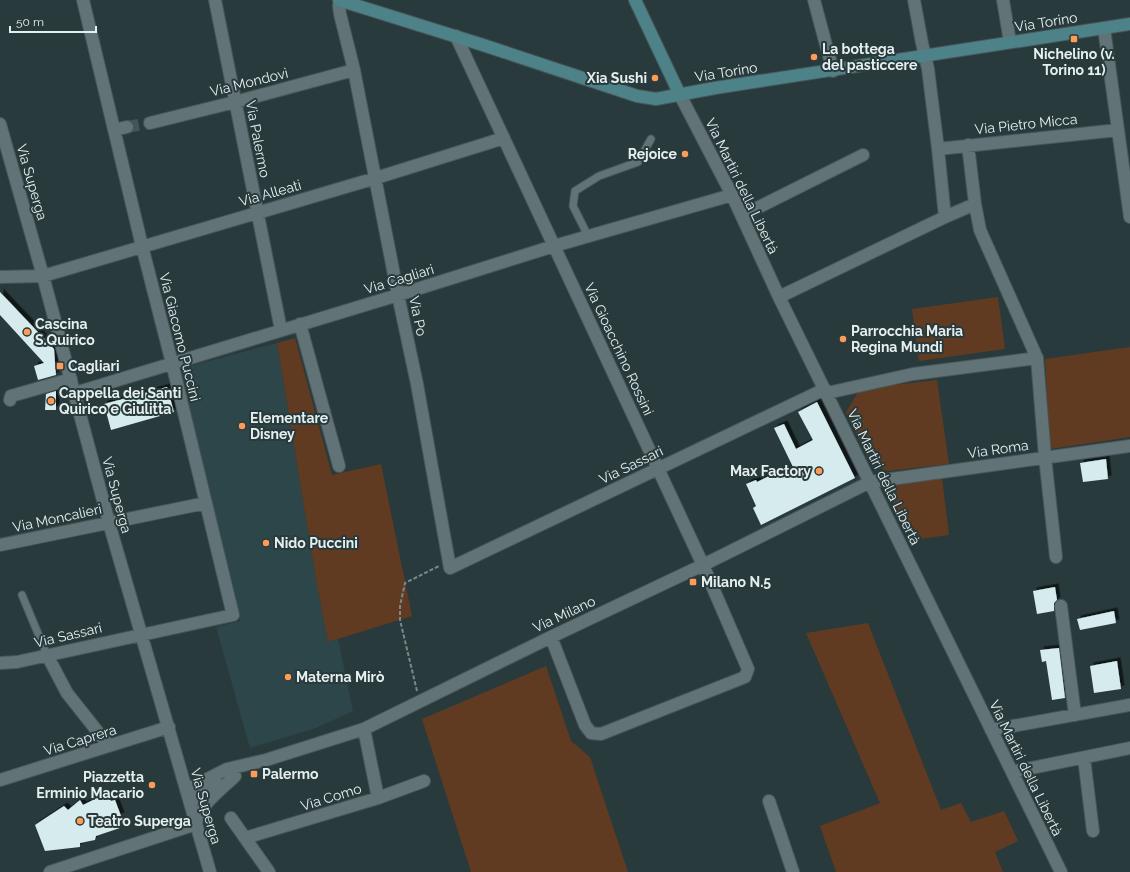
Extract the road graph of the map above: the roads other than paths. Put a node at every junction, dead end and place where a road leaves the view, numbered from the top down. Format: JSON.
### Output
{"nodes":[{"id":1,"x":83,"y":0,"type":"edge"},
{"id":2,"x":215,"y":0,"type":"edge"},
{"id":3,"x":339,"y":0,"type":"edge"},
{"id":4,"x":635,"y":0,"type":"edge"},
{"id":5,"x":814,"y":0,"type":"edge"},
{"id":6,"x":914,"y":0,"type":"edge"},
{"id":7,"x":1003,"y":0,"type":"edge"},
{"id":8,"x":1130,"y":24,"type":"edge"},
{"id":9,"x":1104,"y":28,"type":"junction"},
{"id":10,"x":456,"y":36,"type":"junction"},
{"id":11,"x":1010,"y":42,"type":"junction"},
{"id":12,"x":925,"y":56,"type":"junction"},
{"id":13,"x":354,"y":70,"type":"junction"},
{"id":14,"x":832,"y":70,"type":"junction"},
{"id":15,"x":680,"y":95,"type":"junction"},
{"id":16,"x":235,"y":102,"type":"junction"},
{"id":17,"x":150,"y":122,"type":"tunnel mouth"},
{"id":18,"x":0,"y":124,"type":"edge"},
{"id":19,"x":127,"y":127,"type":"tunnel mouth"},
{"id":20,"x":114,"y":130,"type":"junction"},
{"id":21,"x":1118,"y":130,"type":"junction"},
{"id":22,"x":504,"y":138,"type":"junction"},
{"id":23,"x":651,"y":139,"type":"dead end"},
{"id":24,"x":968,"y":145,"type":"junction"},
{"id":25,"x":938,"y":149,"type":"junction"},
{"id":26,"x":863,"y":155,"type":"dead end"},
{"id":27,"x":376,"y":178,"type":"junction"},
{"id":28,"x":732,"y":194,"type":"junction"},
{"id":29,"x":974,"y":204,"type":"junction"},
{"id":30,"x":257,"y":212,"type":"junction"},
{"id":31,"x":743,"y":217,"type":"junction"},
{"id":32,"x":945,"y":217,"type":"junction"},
{"id":33,"x":1130,"y":217,"type":"edge"},
{"id":34,"x":588,"y":236,"type":"junction"},
{"id":35,"x":142,"y":246,"type":"junction"},
{"id":36,"x":554,"y":246,"type":"junction"},
{"id":37,"x":43,"y":276,"type":"junction"},
{"id":38,"x":0,"y":277,"type":"edge"},
{"id":39,"x":398,"y":295,"type":"junction"},
{"id":40,"x":779,"y":297,"type":"junction"},
{"id":41,"x":300,"y":324,"type":"junction"},
{"id":42,"x":281,"y":330,"type":"junction"},
{"id":43,"x":1038,"y":358,"type":"junction"},
{"id":44,"x":172,"y":363,"type":"junction"},
{"id":45,"x":71,"y":379,"type":"junction"},
{"id":46,"x":826,"y":391,"type":"junction"},
{"id":47,"x":75,"y":393,"type":"junction"},
{"id":48,"x":10,"y":400,"type":"dead end"},
{"id":49,"x":1130,"y":446,"type":"edge"},
{"id":50,"x":1045,"y":458,"type":"junction"},
{"id":51,"x":340,"y":466,"type":"dead end"},
{"id":52,"x":658,"y":468,"type":"junction"},
{"id":53,"x":870,"y":482,"type":"junction"},
{"id":54,"x":206,"y":503,"type":"junction"},
{"id":55,"x":109,"y":523,"type":"junction"},
{"id":56,"x":4,"y":544,"type":"edge"},
{"id":57,"x":1056,"y":557,"type":"dead end"},
{"id":58,"x":450,"y":565,"type":"joint"},
{"id":59,"x":703,"y":565,"type":"junction"},
{"id":60,"x":22,"y":595,"type":"dead end"},
{"id":61,"x":1062,"y":606,"type":"dead end"},
{"id":62,"x":141,"y":634,"type":"junction"},
{"id":63,"x":551,"y":637,"type":"junction"},
{"id":64,"x":47,"y":655,"type":"junction"},
{"id":65,"x":0,"y":663,"type":"edge"},
{"id":66,"x":1130,"y":705,"type":"edge"},
{"id":67,"x":1075,"y":715,"type":"junction"},
{"id":68,"x":169,"y":727,"type":"junction"},
{"id":69,"x":364,"y":729,"type":"junction"},
{"id":70,"x":991,"y":730,"type":"junction"},
{"id":71,"x":109,"y":746,"type":"junction"},
{"id":72,"x":1130,"y":748,"type":"edge"},
{"id":73,"x":1084,"y":758,"type":"junction"},
{"id":74,"x":266,"y":760,"type":"junction"},
{"id":75,"x":180,"y":768,"type":"junction"},
{"id":76,"x":1012,"y":772,"type":"junction"},
{"id":77,"x":235,"y":776,"type":"junction"},
{"id":78,"x":212,"y":777,"type":"junction"},
{"id":79,"x":0,"y":780,"type":"edge"},
{"id":80,"x":424,"y":781,"type":"dead end"},
{"id":81,"x":186,"y":790,"type":"junction"},
{"id":82,"x":378,"y":798,"type":"junction"},
{"id":83,"x":769,"y":801,"type":"dead end"},
{"id":84,"x":190,"y":802,"type":"junction"},
{"id":85,"x":231,"y":818,"type":"dead end"},
{"id":86,"x":196,"y":824,"type":"junction"},
{"id":87,"x":1093,"y":831,"type":"dead end"},
{"id":88,"x":245,"y":838,"type":"junction"},
{"id":89,"x":50,"y":872,"type":"edge"},
{"id":90,"x":210,"y":872,"type":"edge"},
{"id":91,"x":269,"y":872,"type":"edge"},
{"id":92,"x":793,"y":872,"type":"edge"},
{"id":93,"x":1061,"y":872,"type":"edge"}],
"edges":[{"from":1,"to":20,"type":"street","name":"Via Giacomo Puccini"},
{"from":2,"to":16,"type":"street","name":"Via Palermo"},
{"from":3,"to":10,"type":"main road","name":"Via Torino"},
{"from":3,"to":13,"type":"street","name":"Via Po"},
{"from":4,"to":15,"type":"main road"},
{"from":5,"to":14,"type":"street"},
{"from":6,"to":12,"type":"street"},
{"from":7,"to":11,"type":"street"},
{"from":8,"to":9,"type":"main road","name":"Via Torino"},
{"from":9,"to":11,"type":"main road","name":"Via Torino"},
{"from":9,"to":21,"type":"street"},
{"from":10,"to":15,"type":"main road","name":"Via Torino"},
{"from":10,"to":22,"type":"street","name":"Via Gioacchino Rossini"},
{"from":11,"to":12,"type":"main road","name":"Via Torino"},
{"from":12,"to":14,"type":"main road","name":"Via Torino"},
{"from":12,"to":25,"type":"street"},
{"from":13,"to":16,"type":"street","name":"Via Mondovì"},
{"from":13,"to":27,"type":"street","name":"Via Po"},
{"from":14,"to":15,"type":"main road","name":"Via Torino"},
{"from":15,"to":28,"type":"street","name":"Via Martiri della Libertà"},
{"from":16,"to":17,"type":"street","name":"Via Mondovì"},
{"from":16,"to":30,"type":"street","name":"Via Palermo"},
{"from":18,"to":37,"type":"street","name":"Via Superga"},
{"from":19,"to":20,"type":"street"},
{"from":20,"to":35,"type":"street","name":"Via Giacomo Puccini"},
{"from":21,"to":24,"type":"street","name":"Via Pietro Micca"},
{"from":21,"to":33,"type":"street"},
{"from":22,"to":27,"type":"street","name":"Via Alleati"},
{"from":22,"to":36,"type":"street","name":"Via Gioacchino Rossini"},
{"from":23,"to":34,"type":"lane"},
{"from":24,"to":25,"type":"street","name":"Via Pietro Micca"},
{"from":24,"to":29,"type":"street"},
{"from":25,"to":32,"type":"street"},
{"from":26,"to":31,"type":"street"},
{"from":27,"to":30,"type":"street","name":"Via Alleati"},
{"from":27,"to":39,"type":"street","name":"Via Po"},
{"from":28,"to":31,"type":"street","name":"Via Martiri della Libertà"},
{"from":28,"to":34,"type":"street","name":"Via Cagliari"},
{"from":29,"to":32,"type":"street"},
{"from":29,"to":43,"type":"street"},
{"from":30,"to":35,"type":"street","name":"Via Alleati"},
{"from":30,"to":42,"type":"street","name":"Via Palermo"},
{"from":31,"to":40,"type":"street","name":"Via Martiri della Libertà"},
{"from":32,"to":40,"type":"street"},
{"from":34,"to":36,"type":"street","name":"Via Cagliari"},
{"from":35,"to":37,"type":"street","name":"Via Alleati"},
{"from":35,"to":44,"type":"street","name":"Via Giacomo Puccini"},
{"from":36,"to":39,"type":"street","name":"Via Cagliari"},
{"from":36,"to":52,"type":"street","name":"Via Gioacchino Rossini"},
{"from":37,"to":38,"type":"street","name":"Via Alleati"},
{"from":37,"to":45,"type":"street","name":"Via Superga"},
{"from":39,"to":41,"type":"street","name":"Via Cagliari"},
{"from":39,"to":58,"type":"street","name":"Via Po"},
{"from":40,"to":46,"type":"street","name":"Via Martiri della Libertà"},
{"from":41,"to":42,"type":"street","name":"Via Cagliari"},
{"from":41,"to":51,"type":"street"},
{"from":42,"to":44,"type":"street","name":"Via Cagliari"},
{"from":43,"to":46,"type":"street","name":"Via Sassari"},
{"from":43,"to":50,"type":"street"},
{"from":44,"to":47,"type":"street","name":"Via Cagliari"},
{"from":44,"to":54,"type":"street","name":"Via Giacomo Puccini"},
{"from":45,"to":47,"type":"street","name":"Via Superga"},
{"from":45,"to":48,"type":"street"},
{"from":46,"to":52,"type":"street","name":"Via Sassari"},
{"from":46,"to":53,"type":"street","name":"Via Martiri della Libertà"},
{"from":47,"to":55,"type":"street","name":"Via Superga"},
{"from":49,"to":50,"type":"street","name":"Via Roma"},
{"from":50,"to":53,"type":"street","name":"Via Roma"},
{"from":50,"to":57,"type":"street"},
{"from":52,"to":58,"type":"street","name":"Via Sassari"},
{"from":52,"to":59,"type":"street","name":"Via Gioacchino Rossini"},
{"from":53,"to":59,"type":"street","name":"Via Milano"},
{"from":53,"to":70,"type":"street","name":"Via Martiri della Libertà"},
{"from":54,"to":55,"type":"street","name":"Via Moncalieri"},
{"from":54,"to":62,"type":"street","name":"Via Giacomo Puccini"},
{"from":55,"to":56,"type":"street","name":"Via Moncalieri"},
{"from":55,"to":62,"type":"street","name":"Via Superga"},
{"from":59,"to":63,"type":"street","name":"Via Milano"},
{"from":59,"to":63,"type":"street","name":"Via Gioacchino Rossini"},
{"from":60,"to":64,"type":"lane"},
{"from":61,"to":67,"type":"street"},
{"from":62,"to":64,"type":"street","name":"Via Sassari"},
{"from":62,"to":68,"type":"street","name":"Via Superga"},
{"from":63,"to":69,"type":"street","name":"Via Milano"},
{"from":64,"to":65,"type":"street","name":"Via Sassari"},
{"from":64,"to":71,"type":"street"},
{"from":66,"to":67,"type":"street"},
{"from":67,"to":70,"type":"street"},
{"from":68,"to":71,"type":"street","name":"Via Caprera"},
{"from":68,"to":75,"type":"street","name":"Via Superga"},
{"from":69,"to":74,"type":"street","name":"Via Milano"},
{"from":69,"to":82,"type":"street"},
{"from":70,"to":76,"type":"street","name":"Via Martiri della Libertà"},
{"from":71,"to":79,"type":"street","name":"Via Caprera"},
{"from":72,"to":73,"type":"street"},
{"from":73,"to":76,"type":"street"},
{"from":73,"to":87,"type":"street"},
{"from":74,"to":77,"type":"street","name":"Via Milano"},
{"from":74,"to":78,"type":"street","name":"Via Milano"},
{"from":75,"to":78,"type":"street"},
{"from":75,"to":81,"type":"street","name":"Via Superga"},
{"from":76,"to":93,"type":"street","name":"Via Martiri della Libertà"},
{"from":77,"to":84,"type":"street","name":"Via Milano"},
{"from":77,"to":86,"type":"street"},
{"from":78,"to":81,"type":"street","name":"Via Milano"},
{"from":80,"to":82,"type":"street","name":"Via Como"},
{"from":81,"to":84,"type":"street","name":"Via Superga"},
{"from":82,"to":88,"type":"street","name":"Via Como"},
{"from":83,"to":92,"type":"street"},
{"from":84,"to":86,"type":"street","name":"Via Superga"},
{"from":85,"to":88,"type":"street"},
{"from":86,"to":89,"type":"street"},
{"from":86,"to":90,"type":"street","name":"Via Superga"},
{"from":88,"to":91,"type":"street"}]}
